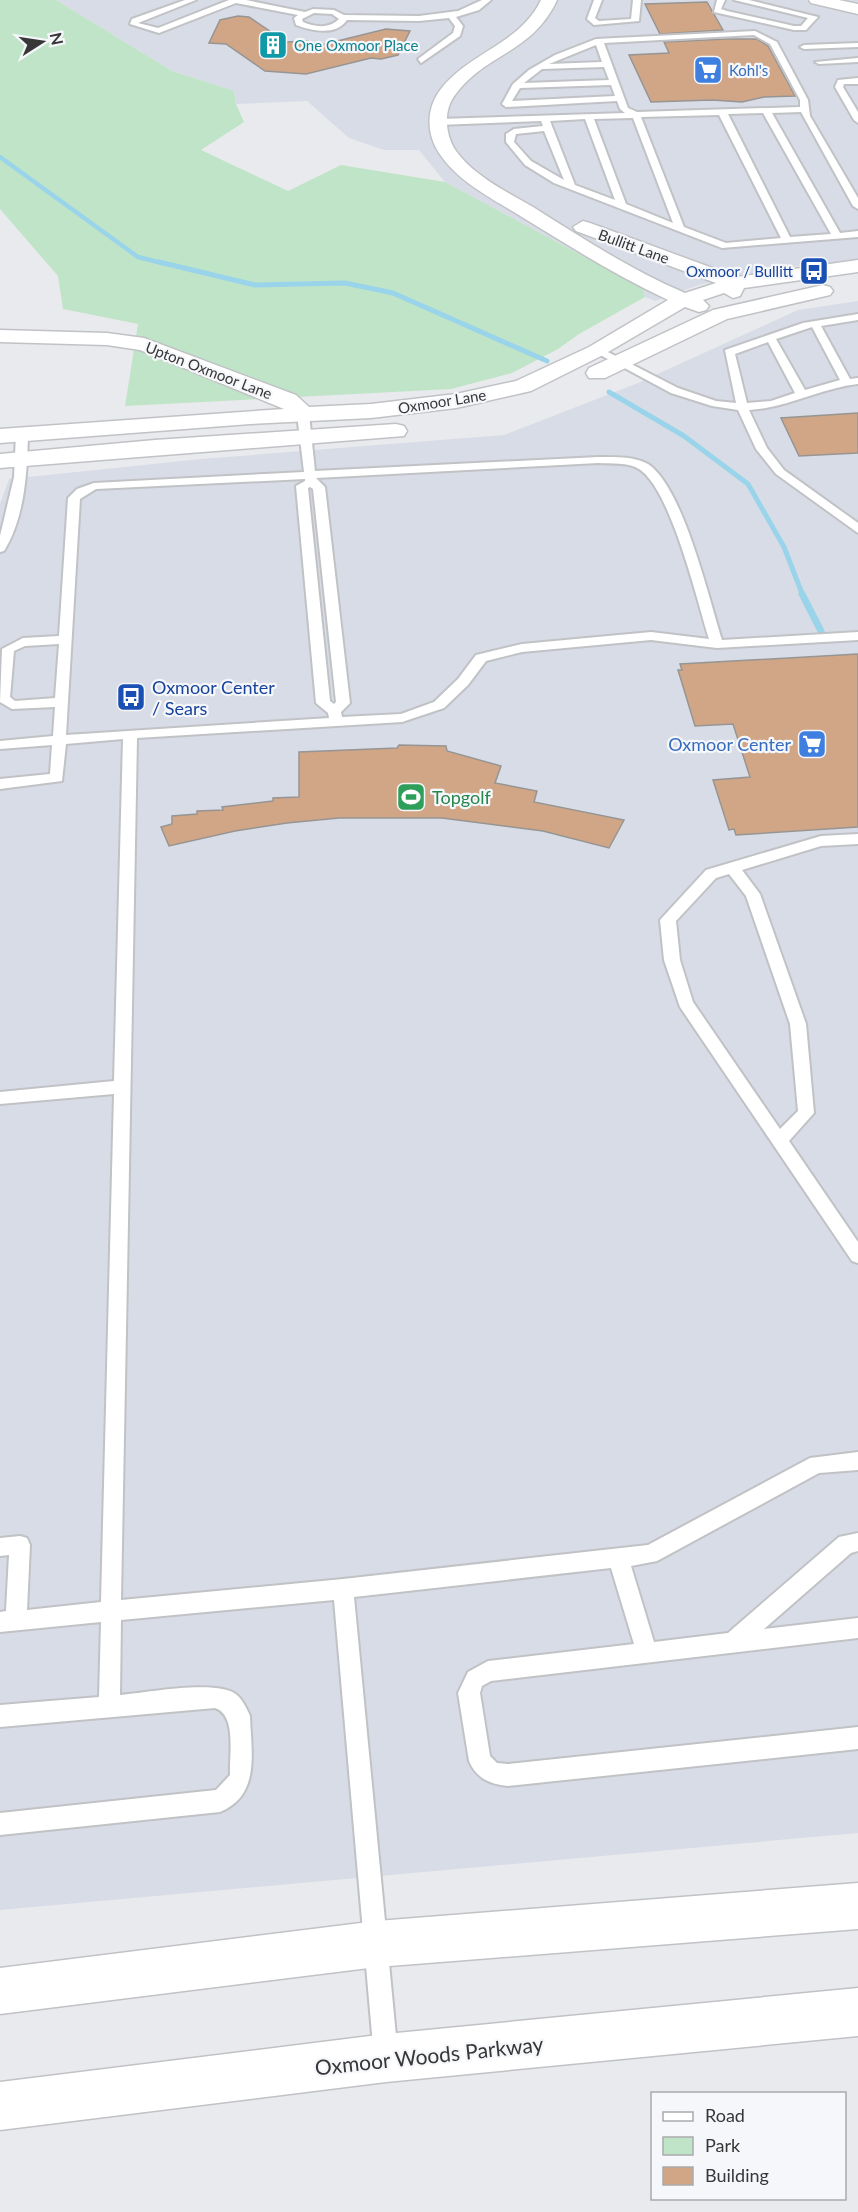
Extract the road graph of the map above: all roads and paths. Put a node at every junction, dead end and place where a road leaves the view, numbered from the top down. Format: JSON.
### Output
{"nodes":[{"id":1,"x":192,"y":0,"type":"edge"},
{"id":2,"x":235,"y":0,"type":"edge"},
{"id":3,"x":487,"y":0,"type":"edge"},
{"id":4,"x":549,"y":0,"type":"edge"},
{"id":5,"x":598,"y":0,"type":"edge"},
{"id":6,"x":637,"y":0,"type":"edge"},
{"id":7,"x":721,"y":0,"type":"edge"},
{"id":8,"x":738,"y":0,"type":"edge"},
{"id":9,"x":817,"y":0,"type":"edge"},
{"id":10,"x":858,"y":9,"type":"edge"},
{"id":11,"x":304,"y":14,"type":"junction"},
{"id":12,"x":451,"y":15,"type":"junction"},
{"id":13,"x":342,"y":16,"type":"junction"},
{"id":14,"x":599,"y":41,"type":"junction"},
{"id":15,"x":858,"y":45,"type":"edge"},
{"id":16,"x":804,"y":47,"type":"dead end"},
{"id":17,"x":858,"y":60,"type":"edge"},
{"id":18,"x":421,"y":61,"type":"dead end"},
{"id":19,"x":819,"y":62,"type":"dead end"},
{"id":20,"x":608,"y":64,"type":"junction"},
{"id":21,"x":543,"y":67,"type":"junction"},
{"id":22,"x":858,"y":81,"type":"edge"},
{"id":23,"x":614,"y":82,"type":"junction"},
{"id":24,"x":516,"y":86,"type":"junction"},
{"id":25,"x":620,"y":98,"type":"junction"},
{"id":26,"x":846,"y":99,"type":"junction"},
{"id":27,"x":858,"y":99,"type":"edge"},
{"id":28,"x":804,"y":109,"type":"junction"},
{"id":29,"x":766,"y":110,"type":"junction"},
{"id":30,"x":722,"y":112,"type":"junction"},
{"id":31,"x":636,"y":115,"type":"junction"},
{"id":32,"x":589,"y":117,"type":"junction"},
{"id":33,"x":857,"y":117,"type":"edge"},
{"id":34,"x":438,"y":123,"type":"junction"},
{"id":35,"x":546,"y":123,"type":"junction"},
{"id":36,"x":571,"y":187,"type":"junction"},
{"id":37,"x":508,"y":200,"type":"junction"},
{"id":38,"x":858,"y":206,"type":"edge"},
{"id":39,"x":622,"y":207,"type":"junction"},
{"id":40,"x":681,"y":231,"type":"junction"},
{"id":41,"x":858,"y":234,"type":"edge"},
{"id":42,"x":837,"y":236,"type":"junction"},
{"id":43,"x":787,"y":241,"type":"junction"},
{"id":44,"x":858,"y":266,"type":"edge"},
{"id":45,"x":735,"y":283,"type":"junction"},
{"id":46,"x":845,"y":289,"type":"dead end"},
{"id":47,"x":683,"y":300,"type":"junction"},
{"id":48,"x":725,"y":313,"type":"junction"},
{"id":49,"x":858,"y":317,"type":"edge"},
{"id":50,"x":815,"y":324,"type":"junction"},
{"id":51,"x":0,"y":336,"type":"edge"},
{"id":52,"x":770,"y":337,"type":"junction"},
{"id":53,"x":596,"y":350,"type":"junction"},
{"id":54,"x":620,"y":362,"type":"junction"},
{"id":55,"x":852,"y":381,"type":"edge"},
{"id":56,"x":801,"y":393,"type":"junction"},
{"id":57,"x":742,"y":406,"type":"junction"},
{"id":58,"x":303,"y":414,"type":"junction"},
{"id":59,"x":494,"y":414,"type":"dead end"},
{"id":60,"x":422,"y":428,"type":"dead end"},
{"id":61,"x":11,"y":435,"type":"edge"},
{"id":62,"x":306,"y":438,"type":"junction"},
{"id":63,"x":11,"y":460,"type":"edge"},
{"id":64,"x":311,"y":479,"type":"junction"},
{"id":65,"x":858,"y":529,"type":"edge"},
{"id":66,"x":0,"y":548,"type":"edge"},
{"id":67,"x":858,"y":636,"type":"edge"},
{"id":68,"x":65,"y":640,"type":"junction"},
{"id":69,"x":717,"y":644,"type":"junction"},
{"id":70,"x":61,"y":702,"type":"junction"},
{"id":71,"x":335,"y":716,"type":"junction"},
{"id":72,"x":129,"y":734,"type":"junction"},
{"id":73,"x":58,"y":740,"type":"junction"},
{"id":74,"x":0,"y":745,"type":"edge"},
{"id":75,"x":0,"y":784,"type":"edge"},
{"id":76,"x":858,"y":839,"type":"edge"},
{"id":77,"x":732,"y":867,"type":"junction"},
{"id":78,"x":122,"y":1087,"type":"junction"},
{"id":79,"x":0,"y":1098,"type":"edge"},
{"id":80,"x":778,"y":1142,"type":"junction"},
{"id":81,"x":858,"y":1256,"type":"edge"},
{"id":82,"x":858,"y":1461,"type":"edge"},
{"id":83,"x":858,"y":1542,"type":"edge"},
{"id":84,"x":0,"y":1547,"type":"edge"},
{"id":85,"x":618,"y":1557,"type":"junction"},
{"id":86,"x":343,"y":1589,"type":"junction"},
{"id":87,"x":111,"y":1611,"type":"junction"},
{"id":88,"x":8,"y":1621,"type":"edge"},
{"id":89,"x":858,"y":1628,"type":"edge"},
{"id":90,"x":732,"y":1643,"type":"junction"},
{"id":91,"x":646,"y":1651,"type":"junction"},
{"id":92,"x":109,"y":1707,"type":"junction"},
{"id":93,"x":0,"y":1716,"type":"edge"},
{"id":94,"x":858,"y":1738,"type":"edge"},
{"id":95,"x":0,"y":1824,"type":"edge"},
{"id":96,"x":844,"y":1908,"type":"edge"},
{"id":97,"x":377,"y":1944,"type":"junction"},
{"id":98,"x":0,"y":1991,"type":"edge"},
{"id":99,"x":858,"y":2012,"type":"edge"},
{"id":100,"x":386,"y":2058,"type":"junction"},
{"id":101,"x":0,"y":2106,"type":"edge"}],
"edges":[{"from":1,"to":2,"type":"lane"},
{"from":2,"to":11,"type":"lane"},
{"from":3,"to":12,"type":"lane"},
{"from":4,"to":34,"type":"street"},
{"from":5,"to":6,"type":"lane"},
{"from":7,"to":8,"type":"lane"},
{"from":9,"to":10,"type":"street"},
{"from":11,"to":13,"type":"lane"},
{"from":11,"to":13,"type":"lane"},
{"from":12,"to":13,"type":"lane"},
{"from":12,"to":18,"type":"lane"},
{"from":14,"to":20,"type":"lane"},
{"from":14,"to":21,"type":"lane"},
{"from":14,"to":28,"type":"lane"},
{"from":15,"to":16,"type":"lane"},
{"from":17,"to":19,"type":"lane"},
{"from":20,"to":21,"type":"lane"},
{"from":20,"to":23,"type":"lane"},
{"from":21,"to":24,"type":"lane"},
{"from":22,"to":26,"type":"lane"},
{"from":23,"to":24,"type":"lane"},
{"from":23,"to":25,"type":"lane"},
{"from":24,"to":25,"type":"lane"},
{"from":25,"to":31,"type":"lane"},
{"from":26,"to":27,"type":"lane"},
{"from":26,"to":33,"type":"lane"},
{"from":28,"to":29,"type":"lane"},
{"from":28,"to":38,"type":"lane"},
{"from":29,"to":30,"type":"lane"},
{"from":29,"to":42,"type":"lane"},
{"from":30,"to":31,"type":"lane"},
{"from":30,"to":43,"type":"lane"},
{"from":31,"to":32,"type":"lane"},
{"from":31,"to":40,"type":"lane"},
{"from":32,"to":35,"type":"lane"},
{"from":32,"to":39,"type":"lane"},
{"from":34,"to":35,"type":"lane"},
{"from":34,"to":37,"type":"street","name":"Bullitt Lane"},
{"from":35,"to":36,"type":"lane"},
{"from":35,"to":36,"type":"lane"},
{"from":36,"to":39,"type":"lane"},
{"from":37,"to":45,"type":"street","name":"Bullitt Lane"},
{"from":37,"to":47,"type":"street","name":"Bullitt Lane"},
{"from":39,"to":40,"type":"lane"},
{"from":40,"to":43,"type":"lane"},
{"from":41,"to":42,"type":"lane"},
{"from":42,"to":43,"type":"lane"},
{"from":44,"to":45,"type":"street","name":"Oxmoor Lane"},
{"from":45,"to":47,"type":"street","name":"Oxmoor Lane"},
{"from":45,"to":48,"type":"street"},
{"from":46,"to":48,"type":"street","name":"Oxmoor Lane"},
{"from":47,"to":48,"type":"street","name":"Bullitt Lane"},
{"from":47,"to":53,"type":"street","name":"Oxmoor Lane"},
{"from":48,"to":54,"type":"street","name":"Oxmoor Lane"},
{"from":49,"to":50,"type":"lane"},
{"from":50,"to":52,"type":"lane"},
{"from":50,"to":55,"type":"lane"},
{"from":51,"to":58,"type":"street","name":"Upton Oxmoor Lane"},
{"from":52,"to":56,"type":"lane"},
{"from":52,"to":57,"type":"lane"},
{"from":53,"to":54,"type":"lane"},
{"from":53,"to":58,"type":"street","name":"Oxmoor Lane"},
{"from":54,"to":57,"type":"lane"},
{"from":54,"to":59,"type":"street","name":"Oxmoor Lane"},
{"from":55,"to":56,"type":"lane"},
{"from":56,"to":57,"type":"lane"},
{"from":57,"to":65,"type":"lane"},
{"from":58,"to":61,"type":"street","name":"Oxmoor Lane"},
{"from":58,"to":62,"type":"lane"},
{"from":60,"to":62,"type":"street","name":"Oxmoor Lane"},
{"from":61,"to":63,"type":"lane"},
{"from":62,"to":63,"type":"street","name":"Oxmoor Lane"},
{"from":62,"to":64,"type":"lane"},
{"from":63,"to":66,"type":"lane"},
{"from":64,"to":68,"type":"lane"},
{"from":64,"to":69,"type":"lane"},
{"from":64,"to":71,"type":"lane"},
{"from":64,"to":71,"type":"lane"},
{"from":67,"to":69,"type":"lane"},
{"from":68,"to":70,"type":"lane"},
{"from":68,"to":70,"type":"lane"},
{"from":69,"to":71,"type":"lane"},
{"from":70,"to":73,"type":"lane"},
{"from":71,"to":72,"type":"lane"},
{"from":72,"to":73,"type":"lane"},
{"from":72,"to":78,"type":"lane"},
{"from":73,"to":74,"type":"lane"},
{"from":73,"to":75,"type":"lane"},
{"from":76,"to":77,"type":"lane"},
{"from":77,"to":80,"type":"lane"},
{"from":77,"to":80,"type":"lane"},
{"from":78,"to":79,"type":"lane"},
{"from":78,"to":87,"type":"lane"},
{"from":80,"to":81,"type":"lane"},
{"from":82,"to":85,"type":"lane"},
{"from":83,"to":90,"type":"lane"},
{"from":84,"to":88,"type":"lane"},
{"from":85,"to":86,"type":"lane"},
{"from":85,"to":91,"type":"lane"},
{"from":86,"to":87,"type":"lane"},
{"from":86,"to":97,"type":"lane"},
{"from":87,"to":88,"type":"lane"},
{"from":87,"to":92,"type":"lane"},
{"from":89,"to":90,"type":"lane"},
{"from":90,"to":91,"type":"lane"},
{"from":91,"to":94,"type":"lane"},
{"from":92,"to":93,"type":"lane"},
{"from":92,"to":95,"type":"lane"},
{"from":96,"to":97,"type":"street"},
{"from":97,"to":98,"type":"street"},
{"from":97,"to":100,"type":"lane"},
{"from":99,"to":100,"type":"street","name":"Oxmoor Woods Parkway"},
{"from":100,"to":101,"type":"street","name":"Oxmoor Woods Parkway"}]}
